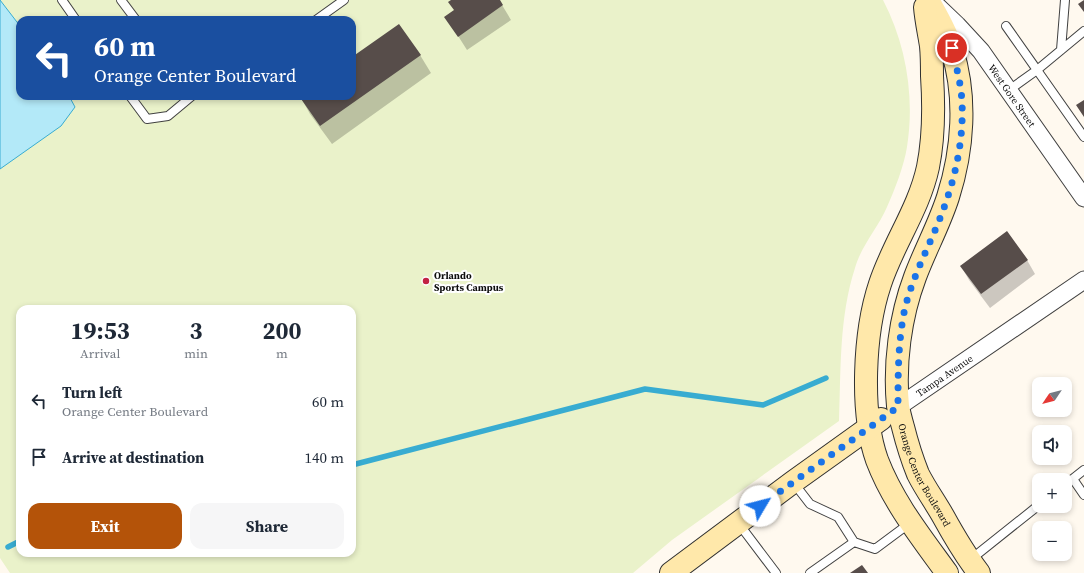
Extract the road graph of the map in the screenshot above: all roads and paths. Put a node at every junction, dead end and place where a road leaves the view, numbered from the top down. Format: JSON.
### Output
{"nodes":[{"id":1,"x":62,"y":0,"type":"edge"},
{"id":2,"x":121,"y":0,"type":"edge"},
{"id":3,"x":344,"y":0,"type":"edge"},
{"id":4,"x":928,"y":0,"type":"edge"},
{"id":5,"x":1066,"y":0,"type":"edge"},
{"id":6,"x":73,"y":16,"type":"edge"},
{"id":7,"x":133,"y":16,"type":"edge"},
{"id":8,"x":322,"y":16,"type":"edge"},
{"id":9,"x":1006,"y":26,"type":"dead end"},
{"id":10,"x":1084,"y":31,"type":"edge"},
{"id":11,"x":1062,"y":50,"type":"junction"},
{"id":12,"x":1037,"y":70,"type":"junction"},
{"id":13,"x":1006,"y":85,"type":"junction"},
{"id":14,"x":133,"y":100,"type":"edge"},
{"id":15,"x":187,"y":100,"type":"edge"},
{"id":16,"x":1084,"y":137,"type":"edge"},
{"id":17,"x":1084,"y":198,"type":"edge"},
{"id":18,"x":1084,"y":280,"type":"edge"},
{"id":19,"x":898,"y":407,"type":"junction"},
{"id":20,"x":869,"y":427,"type":"junction"},
{"id":21,"x":1084,"y":470,"type":"edge"},
{"id":22,"x":1073,"y":479,"type":"joint"},
{"id":23,"x":793,"y":482,"type":"junction"},
{"id":24,"x":1084,"y":495,"type":"edge"},
{"id":25,"x":1032,"y":512,"type":"edge"},
{"id":26,"x":738,"y":522,"type":"junction"},
{"id":27,"x":911,"y":522,"type":"junction"},
{"id":28,"x":854,"y":542,"type":"junction"},
{"id":29,"x":974,"y":566,"type":"edge"},
{"id":30,"x":671,"y":573,"type":"edge"},
{"id":31,"x":776,"y":573,"type":"edge"},
{"id":32,"x":810,"y":573,"type":"edge"},
{"id":33,"x":947,"y":573,"type":"edge"}],
"edges":[{"from":1,"to":6,"type":"lane"},
{"from":2,"to":7,"type":"lane"},
{"from":3,"to":8,"type":"lane"},
{"from":4,"to":13,"type":"street","name":"West Gore Street"},
{"from":4,"to":19,"type":"street","name":"Orange Center Boulevard"},
{"from":4,"to":20,"type":"street"},
{"from":5,"to":11,"type":"lane"},
{"from":9,"to":12,"type":"lane"},
{"from":10,"to":11,"type":"lane"},
{"from":11,"to":12,"type":"lane"},
{"from":12,"to":13,"type":"lane"},
{"from":12,"to":16,"type":"lane"},
{"from":13,"to":17,"type":"street","name":"West Gore Street"},
{"from":14,"to":15,"type":"lane"},
{"from":18,"to":19,"type":"street","name":"Tampa Avenue"},
{"from":19,"to":20,"type":"street","name":"Tampa Avenue"},
{"from":19,"to":29,"type":"street","name":"Orange Center Boulevard"},
{"from":20,"to":23,"type":"street","name":"Tampa Avenue"},
{"from":20,"to":27,"type":"street"},
{"from":21,"to":22,"type":"lane"},
{"from":22,"to":24,"type":"lane"},
{"from":23,"to":26,"type":"street","name":"Tampa Avenue"},
{"from":23,"to":28,"type":"lane"},
{"from":25,"to":29,"type":"lane"},
{"from":26,"to":30,"type":"street","name":"Tampa Avenue"},
{"from":26,"to":31,"type":"lane"},
{"from":27,"to":28,"type":"lane"},
{"from":27,"to":33,"type":"street"},
{"from":28,"to":32,"type":"lane"}]}
